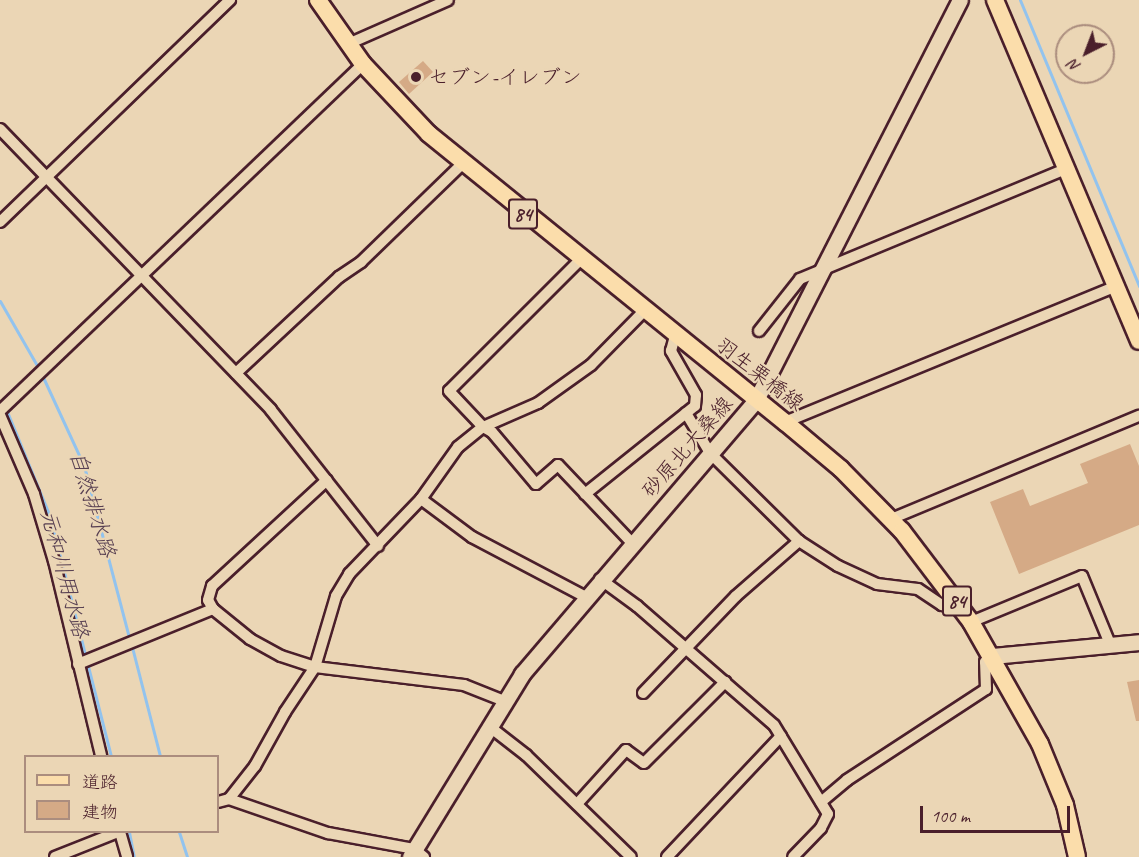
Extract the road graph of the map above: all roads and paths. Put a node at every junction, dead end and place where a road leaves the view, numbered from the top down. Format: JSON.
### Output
{"nodes":[{"id":1,"x":230,"y":0,"type":"edge"},
{"id":2,"x":318,"y":0,"type":"edge"},
{"id":3,"x":448,"y":0,"type":"edge"},
{"id":4,"x":960,"y":0,"type":"edge"},
{"id":5,"x":995,"y":0,"type":"edge"},
{"id":6,"x":348,"y":44,"type":"junction"},
{"id":7,"x":363,"y":64,"type":"junction"},
{"id":8,"x":0,"y":129,"type":"edge"},
{"id":9,"x":462,"y":164,"type":"junction"},
{"id":10,"x":1066,"y":169,"type":"junction"},
{"id":11,"x":46,"y":177,"type":"junction"},
{"id":12,"x":0,"y":222,"type":"edge"},
{"id":13,"x":580,"y":260,"type":"junction"},
{"id":14,"x":825,"y":269,"type":"junction"},
{"id":15,"x":142,"y":276,"type":"junction"},
{"id":16,"x":1116,"y":286,"type":"junction"},
{"id":17,"x":644,"y":312,"type":"junction"},
{"id":18,"x":759,"y":331,"type":"dead end"},
{"id":19,"x":675,"y":336,"type":"junction"},
{"id":20,"x":1139,"y":341,"type":"edge"},
{"id":21,"x":236,"y":373,"type":"junction"},
{"id":22,"x":756,"y":400,"type":"junction"},
{"id":23,"x":0,"y":411,"type":"edge"},
{"id":24,"x":686,"y":413,"type":"junction"},
{"id":25,"x":0,"y":415,"type":"edge"},
{"id":26,"x":1139,"y":416,"type":"edge"},
{"id":27,"x":785,"y":423,"type":"junction"},
{"id":28,"x":483,"y":428,"type":"junction"},
{"id":29,"x":710,"y":453,"type":"junction"},
{"id":30,"x":327,"y":480,"type":"junction"},
{"id":31,"x":585,"y":494,"type":"junction"},
{"id":32,"x":421,"y":499,"type":"junction"},
{"id":33,"x":891,"y":519,"type":"junction"},
{"id":34,"x":799,"y":541,"type":"junction"},
{"id":35,"x":632,"y":543,"type":"junction"},
{"id":36,"x":378,"y":546,"type":"junction"},
{"id":37,"x":600,"y":579,"type":"junction"},
{"id":38,"x":584,"y":596,"type":"junction"},
{"id":39,"x":961,"y":607,"type":"junction"},
{"id":40,"x":213,"y":609,"type":"junction"},
{"id":41,"x":971,"y":622,"type":"junction"},
{"id":42,"x":1139,"y":642,"type":"edge"},
{"id":43,"x":1110,"y":644,"type":"junction"},
{"id":44,"x":687,"y":649,"type":"junction"},
{"id":45,"x":992,"y":656,"type":"junction"},
{"id":46,"x":78,"y":664,"type":"junction"},
{"id":47,"x":315,"y":667,"type":"junction"},
{"id":48,"x":725,"y":682,"type":"junction"},
{"id":49,"x":643,"y":693,"type":"dead end"},
{"id":50,"x":504,"y":701,"type":"junction"},
{"id":51,"x":490,"y":727,"type":"junction"},
{"id":52,"x":781,"y":736,"type":"junction"},
{"id":53,"x":101,"y":755,"type":"edge"},
{"id":54,"x":229,"y":799,"type":"junction"},
{"id":55,"x":219,"y":802,"type":"edge"},
{"id":56,"x":821,"y":802,"type":"junction"},
{"id":57,"x":577,"y":804,"type":"junction"},
{"id":58,"x":114,"y":833,"type":"edge"},
{"id":59,"x":120,"y":833,"type":"edge"},
{"id":60,"x":416,"y":854,"type":"edge"},
{"id":61,"x":55,"y":857,"type":"edge"},
{"id":62,"x":127,"y":857,"type":"edge"},
{"id":63,"x":631,"y":857,"type":"edge"},
{"id":64,"x":667,"y":857,"type":"edge"},
{"id":65,"x":793,"y":857,"type":"edge"},
{"id":66,"x":1077,"y":857,"type":"edge"}],
"edges":[{"from":1,"to":11,"type":"street"},
{"from":2,"to":6,"type":"main road","name":"羽生栗橋線","number":"84"},
{"from":3,"to":6,"type":"street"},
{"from":4,"to":14,"type":"main road","name":"砂原北大桑線"},
{"from":5,"to":10,"type":"main road"},
{"from":6,"to":7,"type":"main road","name":"羽生栗橋線","number":"84"},
{"from":7,"to":9,"type":"main road","name":"羽生栗橋線","number":"84"},
{"from":7,"to":15,"type":"street"},
{"from":8,"to":11,"type":"street"},
{"from":9,"to":13,"type":"main road","name":"羽生栗橋線","number":"84"},
{"from":9,"to":21,"type":"street"},
{"from":10,"to":14,"type":"street"},
{"from":10,"to":16,"type":"main road"},
{"from":11,"to":12,"type":"street"},
{"from":11,"to":15,"type":"street"},
{"from":13,"to":17,"type":"main road","name":"羽生栗橋線","number":"84"},
{"from":13,"to":28,"type":"street"},
{"from":14,"to":18,"type":"street"},
{"from":14,"to":22,"type":"main road","name":"砂原北大桑線"},
{"from":15,"to":21,"type":"street"},
{"from":15,"to":23,"type":"street"},
{"from":16,"to":20,"type":"main road"},
{"from":16,"to":27,"type":"street"},
{"from":17,"to":19,"type":"main road","name":"羽生栗橋線","number":"84"},
{"from":17,"to":28,"type":"street"},
{"from":19,"to":22,"type":"main road","name":"羽生栗橋線","number":"84"},
{"from":19,"to":24,"type":"street"},
{"from":21,"to":30,"type":"street"},
{"from":22,"to":27,"type":"main road","name":"羽生栗橋線","number":"84"},
{"from":22,"to":29,"type":"main road","name":"砂原北大桑線"},
{"from":24,"to":29,"type":"street"},
{"from":24,"to":31,"type":"street"},
{"from":25,"to":46,"type":"street"},
{"from":26,"to":33,"type":"street"},
{"from":27,"to":33,"type":"main road","name":"羽生栗橋線","number":"84"},
{"from":28,"to":31,"type":"street"},
{"from":28,"to":32,"type":"street"},
{"from":29,"to":34,"type":"street"},
{"from":29,"to":35,"type":"main road","name":"砂原北大桑線"},
{"from":30,"to":36,"type":"street"},
{"from":30,"to":40,"type":"street"},
{"from":31,"to":35,"type":"street"},
{"from":32,"to":36,"type":"street"},
{"from":32,"to":38,"type":"street"},
{"from":33,"to":39,"type":"main road","name":"羽生栗橋線","number":"84"},
{"from":34,"to":39,"type":"street"},
{"from":34,"to":44,"type":"street"},
{"from":35,"to":37,"type":"main road","name":"砂原北大桑線"},
{"from":36,"to":47,"type":"street"},
{"from":37,"to":38,"type":"main road","name":"砂原北大桑線"},
{"from":37,"to":44,"type":"street"},
{"from":38,"to":50,"type":"main road","name":"砂原北大桑線"},
{"from":39,"to":41,"type":"main road","name":"羽生栗橋線","number":"84"},
{"from":40,"to":46,"type":"street"},
{"from":40,"to":47,"type":"street"},
{"from":41,"to":43,"type":"street"},
{"from":41,"to":45,"type":"main road","name":"羽生栗橋線","number":"84"},
{"from":42,"to":43,"type":"main road"},
{"from":43,"to":45,"type":"main road"},
{"from":44,"to":48,"type":"street"},
{"from":44,"to":49,"type":"street"},
{"from":45,"to":56,"type":"street"},
{"from":45,"to":66,"type":"main road","name":"羽生栗橋線","number":"84"},
{"from":46,"to":53,"type":"street"},
{"from":47,"to":50,"type":"street"},
{"from":47,"to":54,"type":"street"},
{"from":48,"to":52,"type":"street"},
{"from":48,"to":57,"type":"street"},
{"from":50,"to":51,"type":"main road","name":"砂原北大桑線"},
{"from":51,"to":57,"type":"street"},
{"from":51,"to":60,"type":"main road","name":"砂原北大桑線"},
{"from":52,"to":56,"type":"street"},
{"from":52,"to":64,"type":"street"},
{"from":54,"to":55,"type":"street"},
{"from":54,"to":60,"type":"street"},
{"from":56,"to":65,"type":"street"},
{"from":57,"to":63,"type":"street"},
{"from":58,"to":61,"type":"street"},
{"from":59,"to":62,"type":"street"}]}
